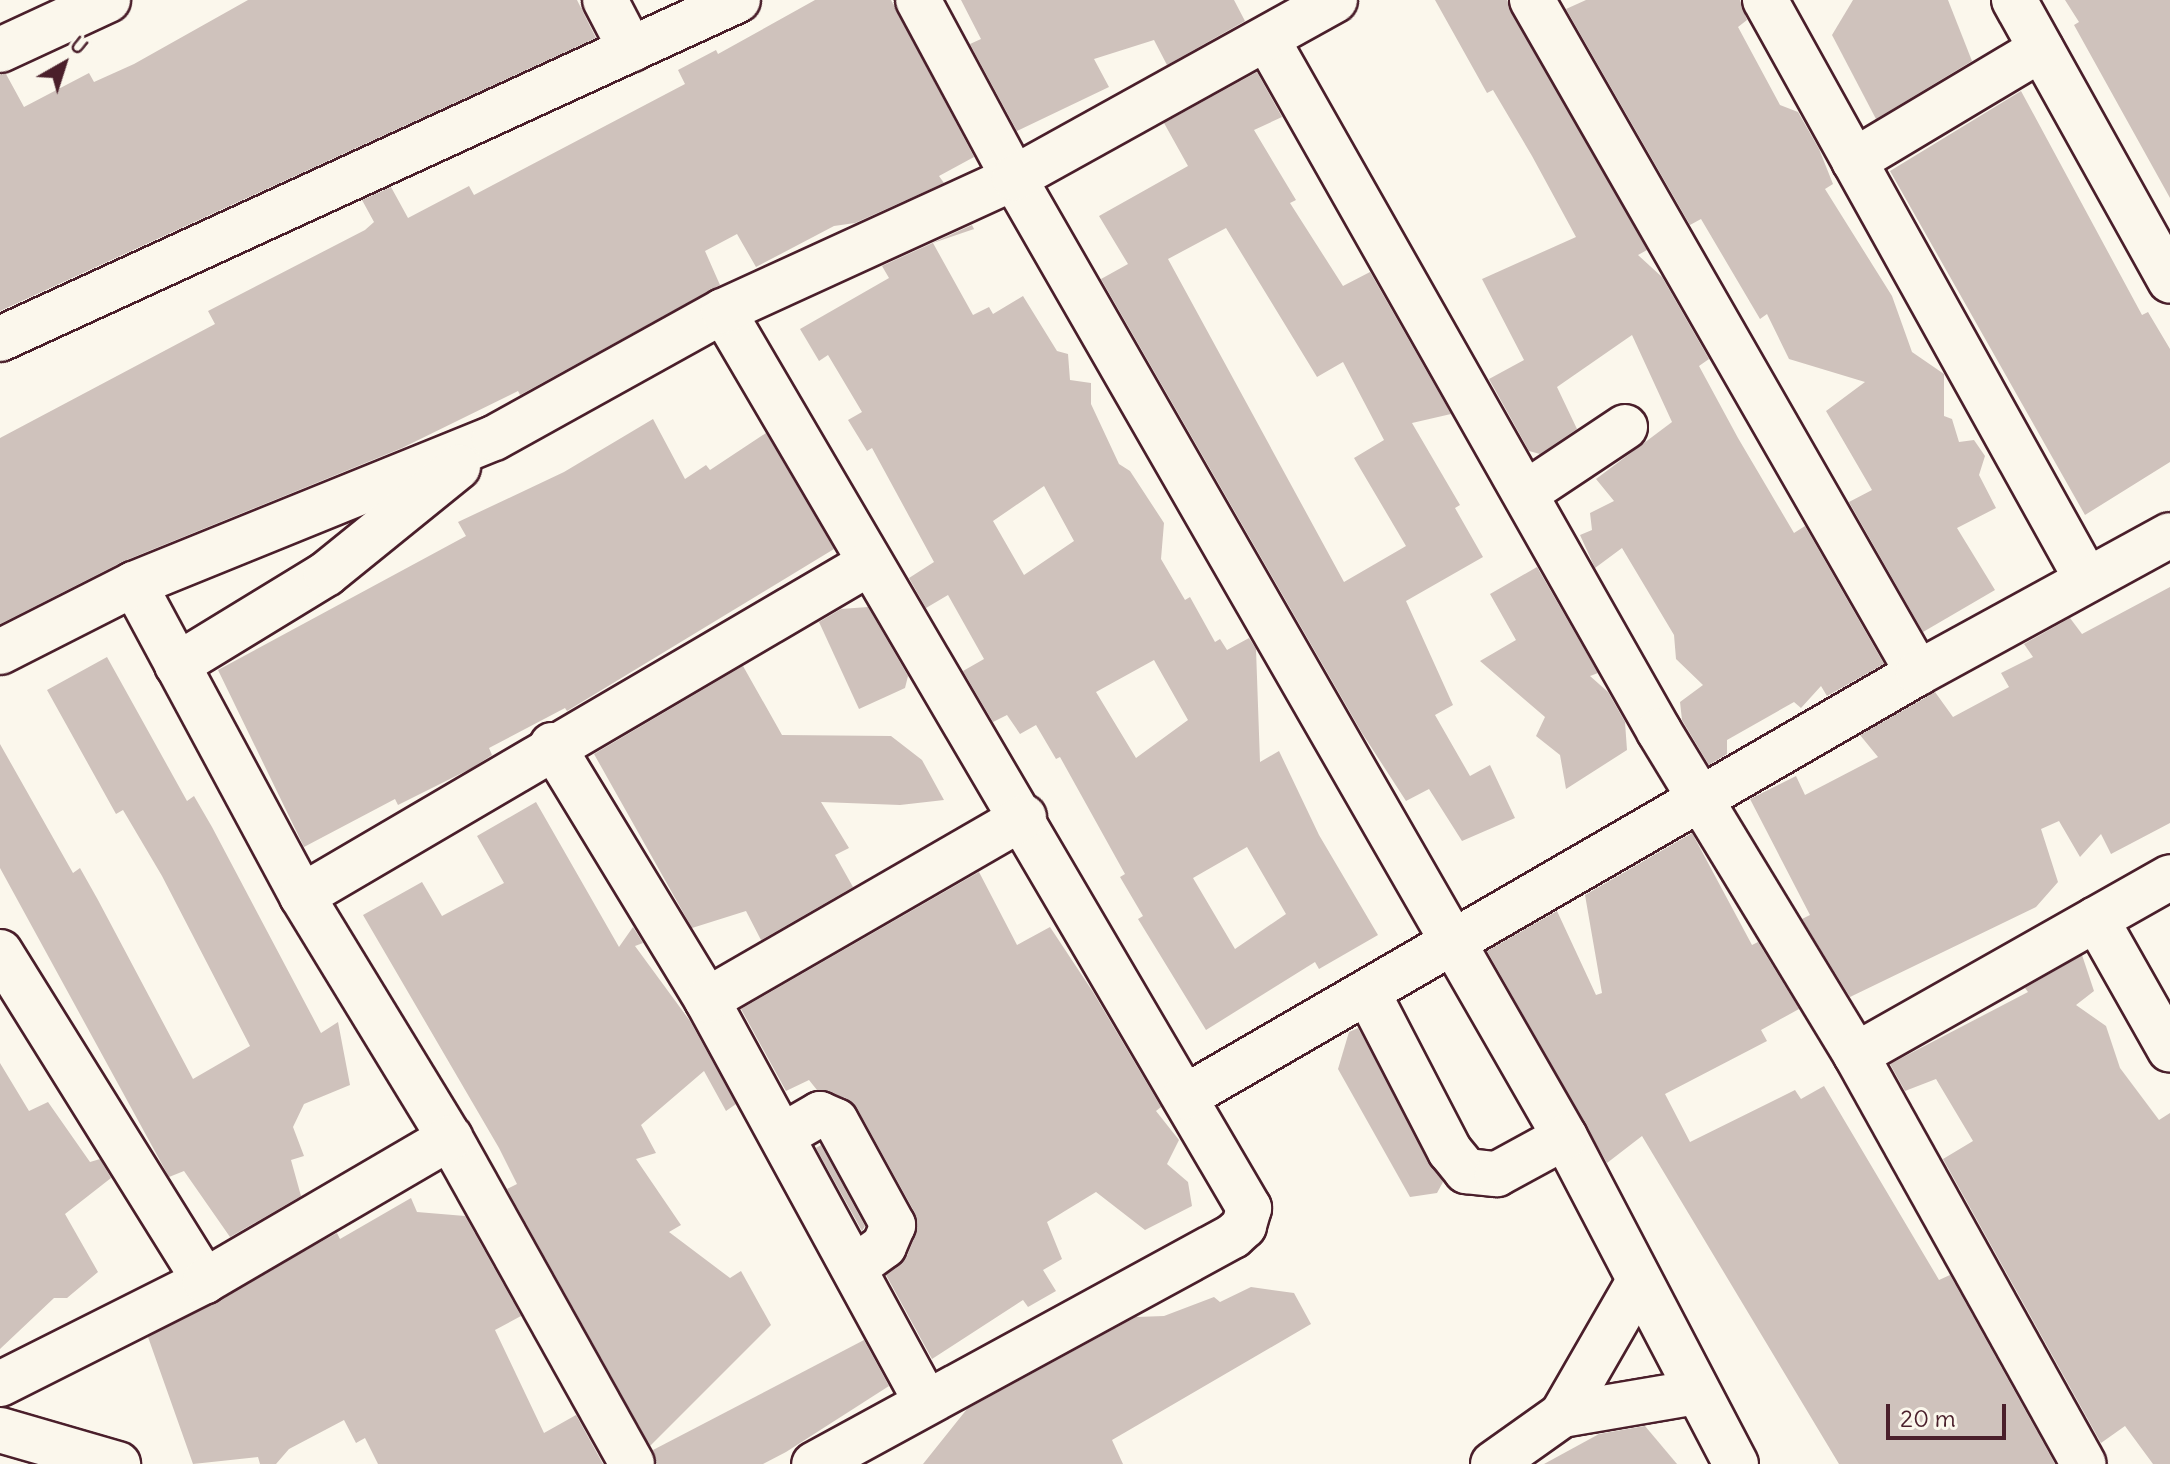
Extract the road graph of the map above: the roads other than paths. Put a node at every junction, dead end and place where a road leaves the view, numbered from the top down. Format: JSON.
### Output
{"nodes":[{"id":1,"x":605,"y":0,"type":"edge"},
{"id":2,"x":738,"y":0,"type":"edge"},
{"id":3,"x":918,"y":0,"type":"edge"},
{"id":4,"x":1335,"y":0,"type":"edge"},
{"id":5,"x":1532,"y":0,"type":"edge"},
{"id":6,"x":1765,"y":0,"type":"edge"},
{"id":7,"x":2014,"y":0,"type":"edge"},
{"id":8,"x":83,"y":5,"type":"edge"},
{"id":9,"x":1268,"y":41,"type":"junction"},
{"id":10,"x":2041,"y":49,"type":"junction"},
{"id":11,"x":0,"y":50,"type":"edge"},
{"id":12,"x":631,"y":50,"type":"junction"},
{"id":13,"x":1854,"y":161,"type":"junction"},
{"id":14,"x":1014,"y":178,"type":"junction"},
{"id":15,"x":2159,"y":235,"type":"edge"},
{"id":16,"x":2170,"y":280,"type":"edge"},
{"id":17,"x":723,"y":311,"type":"junction"},
{"id":18,"x":0,"y":339,"type":"edge"},
{"id":19,"x":1625,"y":427,"type":"dead end"},
{"id":20,"x":494,"y":438,"type":"junction"},
{"id":21,"x":1526,"y":493,"type":"junction"},
{"id":22,"x":2170,"y":535,"type":"edge"},
{"id":23,"x":868,"y":564,"type":"junction"},
{"id":24,"x":2087,"y":580,"type":"junction"},
{"id":25,"x":134,"y":584,"type":"junction"},
{"id":26,"x":0,"y":652,"type":"edge"},
{"id":27,"x":177,"y":665,"type":"junction"},
{"id":28,"x":1918,"y":673,"type":"junction"},
{"id":29,"x":552,"y":745,"type":"junction"},
{"id":30,"x":1700,"y":798,"type":"junction"},
{"id":31,"x":1024,"y":817,"type":"junction"},
{"id":32,"x":2170,"y":877,"type":"edge"},
{"id":33,"x":302,"y":896,"type":"junction"},
{"id":34,"x":2096,"y":919,"type":"junction"},
{"id":35,"x":1449,"y":943,"type":"junction"},
{"id":36,"x":0,"y":952,"type":"edge"},
{"id":37,"x":1368,"y":993,"type":"junction"},
{"id":38,"x":707,"y":1000,"type":"junction"},
{"id":39,"x":2170,"y":1050,"type":"edge"},
{"id":40,"x":1856,"y":1055,"type":"junction"},
{"id":41,"x":1185,"y":1097,"type":"junction"},
{"id":42,"x":1565,"y":1137,"type":"junction"},
{"id":43,"x":450,"y":1138,"type":"junction"},
{"id":44,"x":205,"y":1281,"type":"junction"},
{"id":45,"x":1638,"y":1283,"type":"junction"},
{"id":46,"x":0,"y":1384,"type":"edge"},
{"id":47,"x":1696,"y":1392,"type":"junction"},
{"id":48,"x":915,"y":1407,"type":"junction"},
{"id":49,"x":1562,"y":1415,"type":"junction"},
{"id":50,"x":0,"y":1430,"type":"edge"},
{"id":51,"x":118,"y":1464,"type":"edge"},
{"id":52,"x":632,"y":1464,"type":"edge"},
{"id":53,"x":814,"y":1464,"type":"edge"},
{"id":54,"x":877,"y":1464,"type":"edge"},
{"id":55,"x":1493,"y":1464,"type":"edge"},
{"id":56,"x":1736,"y":1464,"type":"edge"},
{"id":57,"x":2084,"y":1464,"type":"edge"}],
"edges":[{"from":1,"to":12,"type":"street"},
{"from":2,"to":12,"type":"street"},
{"from":3,"to":14,"type":"street"},
{"from":4,"to":9,"type":"street"},
{"from":5,"to":28,"type":"street"},
{"from":6,"to":13,"type":"street"},
{"from":7,"to":10,"type":"street"},
{"from":8,"to":11,"type":"street"},
{"from":9,"to":14,"type":"street"},
{"from":9,"to":21,"type":"street"},
{"from":10,"to":13,"type":"street"},
{"from":10,"to":15,"type":"street"},
{"from":12,"to":18,"type":"street"},
{"from":13,"to":24,"type":"street"},
{"from":14,"to":17,"type":"street"},
{"from":14,"to":35,"type":"street"},
{"from":15,"to":16,"type":"street"},
{"from":17,"to":20,"type":"street"},
{"from":17,"to":23,"type":"street"},
{"from":19,"to":21,"type":"street"},
{"from":20,"to":25,"type":"street"},
{"from":20,"to":27,"type":"street"},
{"from":21,"to":30,"type":"street"},
{"from":22,"to":24,"type":"street"},
{"from":23,"to":29,"type":"street"},
{"from":23,"to":31,"type":"street"},
{"from":24,"to":28,"type":"street"},
{"from":25,"to":26,"type":"street"},
{"from":25,"to":27,"type":"street"},
{"from":27,"to":33,"type":"street"},
{"from":28,"to":30,"type":"street"},
{"from":29,"to":33,"type":"street"},
{"from":29,"to":38,"type":"street"},
{"from":30,"to":35,"type":"street"},
{"from":30,"to":40,"type":"street"},
{"from":31,"to":38,"type":"street"},
{"from":31,"to":41,"type":"street"},
{"from":32,"to":34,"type":"street"},
{"from":33,"to":43,"type":"street"},
{"from":34,"to":39,"type":"street"},
{"from":34,"to":40,"type":"street"},
{"from":35,"to":37,"type":"street"},
{"from":35,"to":42,"type":"street"},
{"from":36,"to":44,"type":"street"},
{"from":37,"to":41,"type":"street"},
{"from":37,"to":42,"type":"street"},
{"from":38,"to":48,"type":"street"},
{"from":40,"to":57,"type":"street"},
{"from":41,"to":48,"type":"street"},
{"from":42,"to":45,"type":"street"},
{"from":43,"to":44,"type":"street"},
{"from":43,"to":52,"type":"street"},
{"from":44,"to":46,"type":"street"},
{"from":45,"to":47,"type":"street"},
{"from":45,"to":49,"type":"street"},
{"from":47,"to":49,"type":"street"},
{"from":47,"to":56,"type":"street"},
{"from":48,"to":53,"type":"street"},
{"from":48,"to":54,"type":"street"},
{"from":49,"to":55,"type":"street"},
{"from":50,"to":51,"type":"street"}]}
